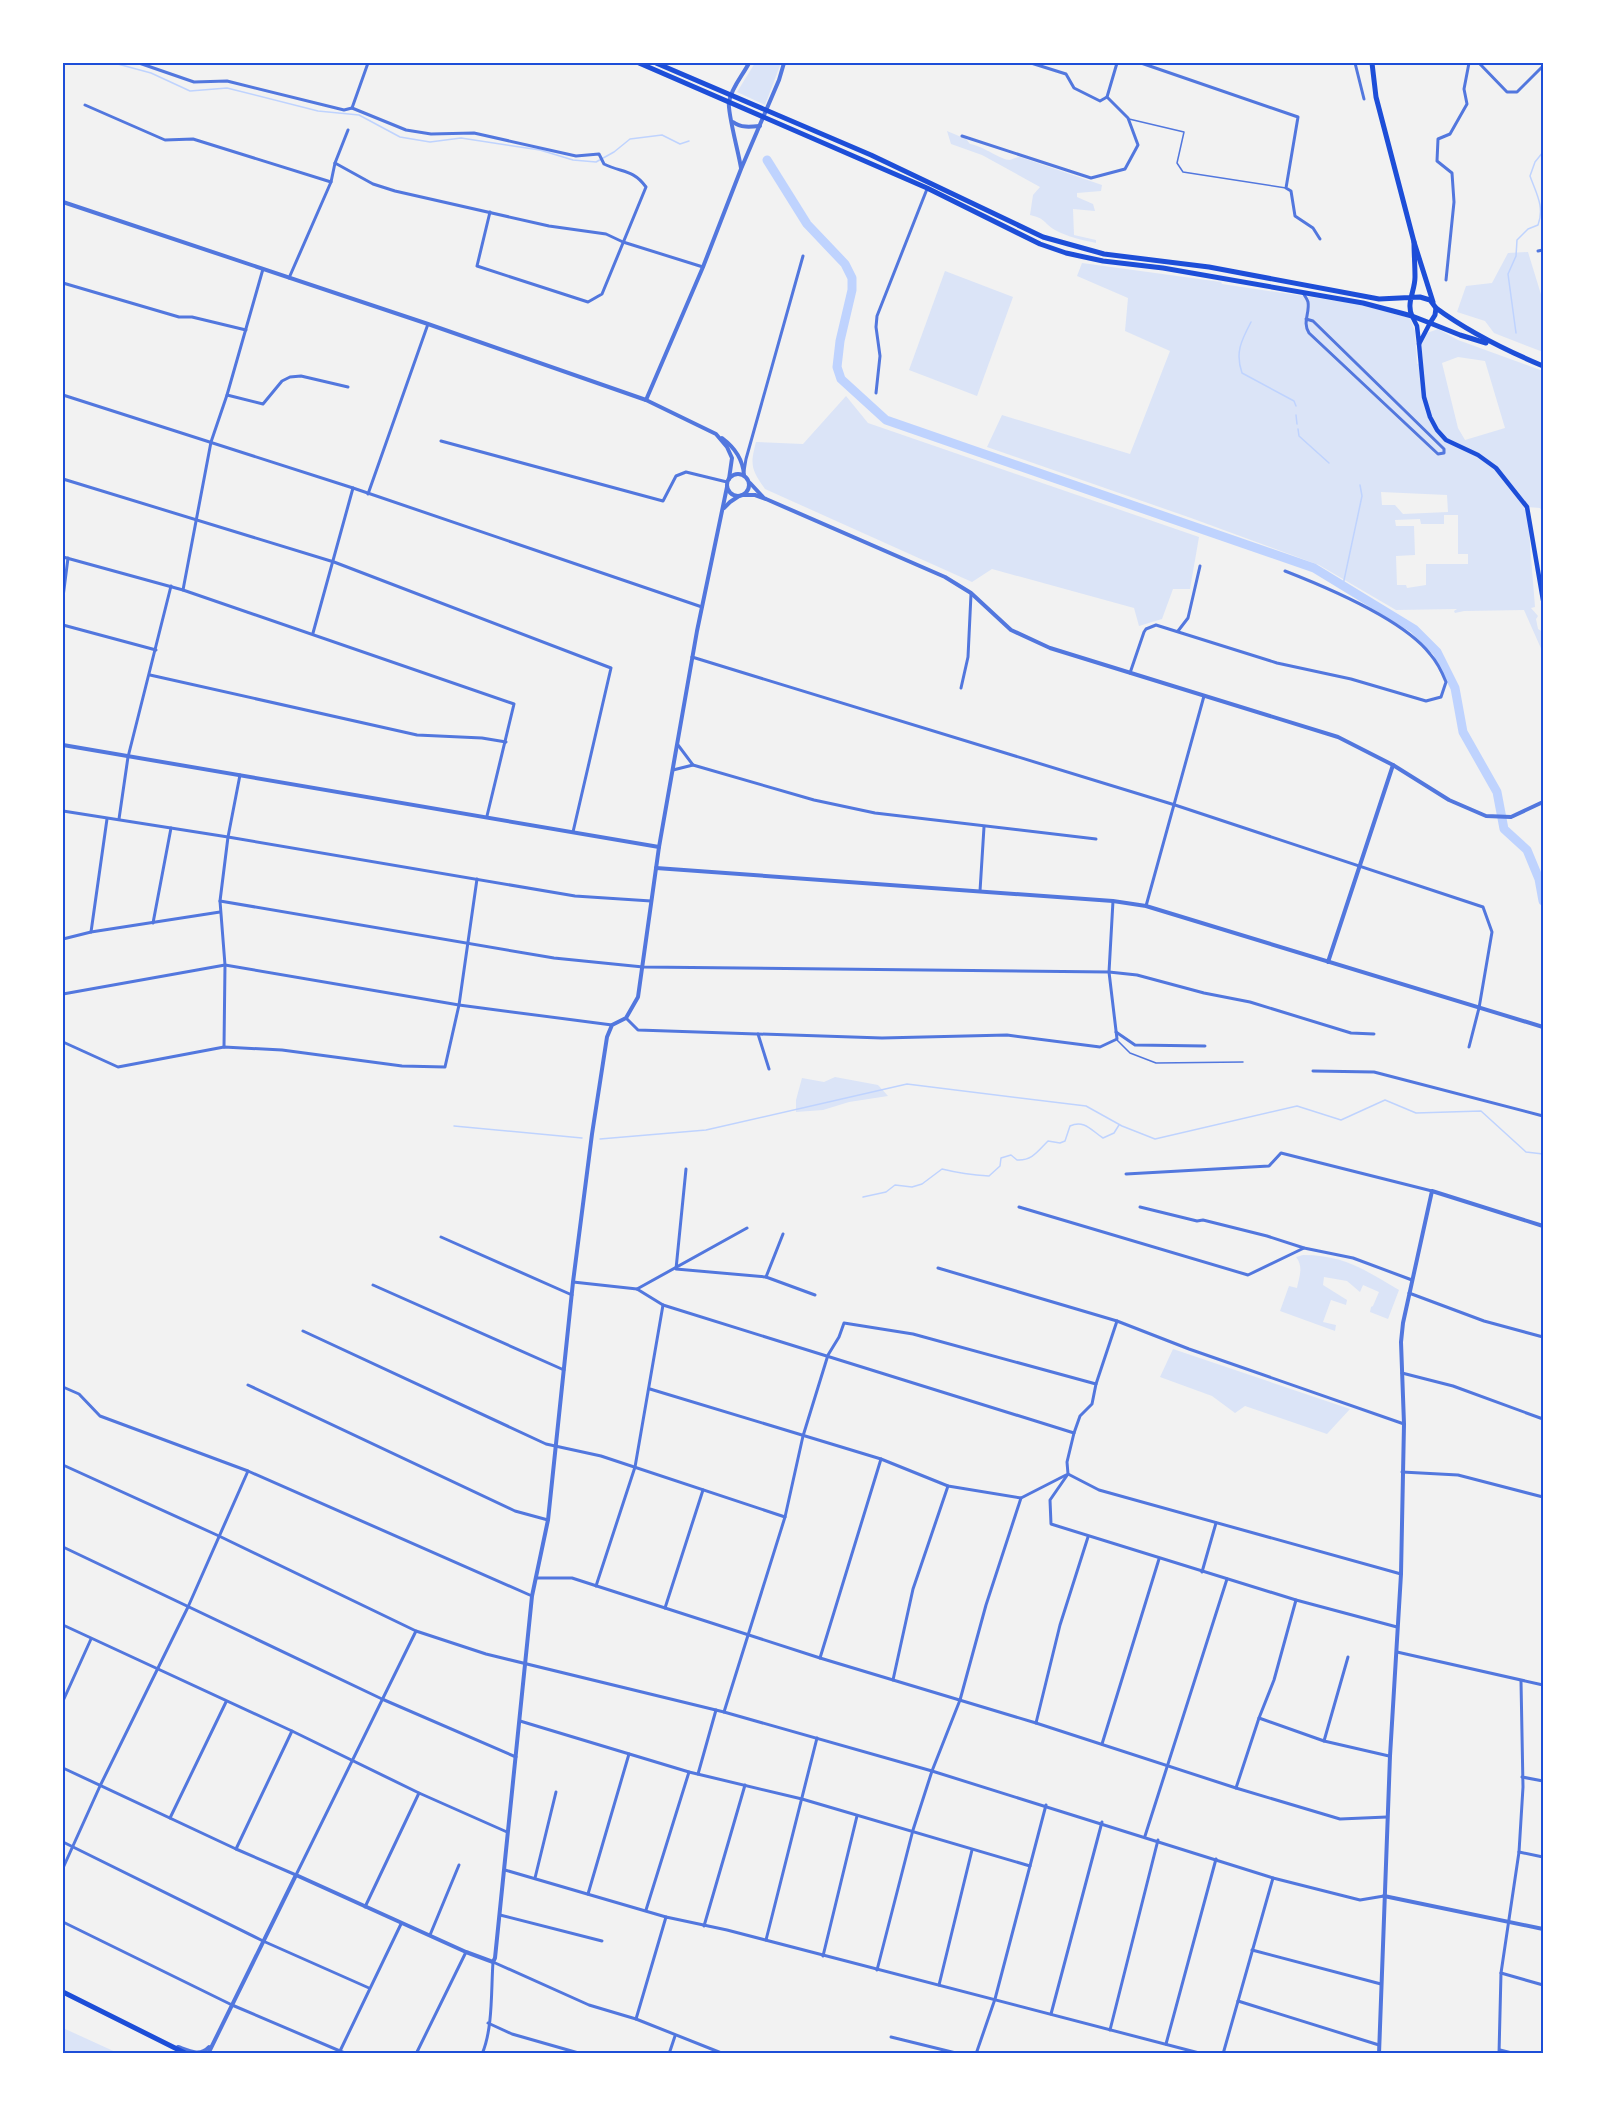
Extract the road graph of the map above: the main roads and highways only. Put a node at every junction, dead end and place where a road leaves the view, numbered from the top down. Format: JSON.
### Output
{"nodes":[{"id":1,"x":639,"y":63,"type":"edge"},
{"id":2,"x":656,"y":63,"type":"edge"},
{"id":3,"x":1372,"y":63,"type":"edge"},
{"id":4,"x":730,"y":98,"type":"junction"},
{"id":5,"x":1414,"y":242,"type":"junction"},
{"id":6,"x":1411,"y":299,"type":"junction"},
{"id":7,"x":1435,"y":306,"type":"junction"},
{"id":8,"x":1412,"y":316,"type":"junction"},
{"id":9,"x":1430,"y":322,"type":"junction"},
{"id":10,"x":1419,"y":344,"type":"junction"},
{"id":11,"x":1499,"y":347,"type":"junction"},
{"id":12,"x":1543,"y":366,"type":"edge"},
{"id":13,"x":1543,"y":600,"type":"edge"},
{"id":14,"x":63,"y":1992,"type":"edge"},
{"id":15,"x":187,"y":2054,"type":"edge"}],
"edges":[{"from":1,"to":4,"type":"main road"},
{"from":2,"to":4,"type":"main road"},
{"from":3,"to":5,"type":"main road"},
{"from":4,"to":6,"type":"main road"},
{"from":4,"to":8,"type":"main road"},
{"from":5,"to":6,"type":"main road"},
{"from":5,"to":7,"type":"main road"},
{"from":6,"to":7,"type":"main road"},
{"from":6,"to":8,"type":"main road"},
{"from":7,"to":9,"type":"main road"},
{"from":7,"to":11,"type":"main road"},
{"from":8,"to":9,"type":"main road"},
{"from":8,"to":10,"type":"main road"},
{"from":9,"to":10,"type":"main road"},
{"from":9,"to":11,"type":"main road"},
{"from":10,"to":13,"type":"main road"},
{"from":11,"to":12,"type":"main road"},
{"from":14,"to":15,"type":"main road"}]}
